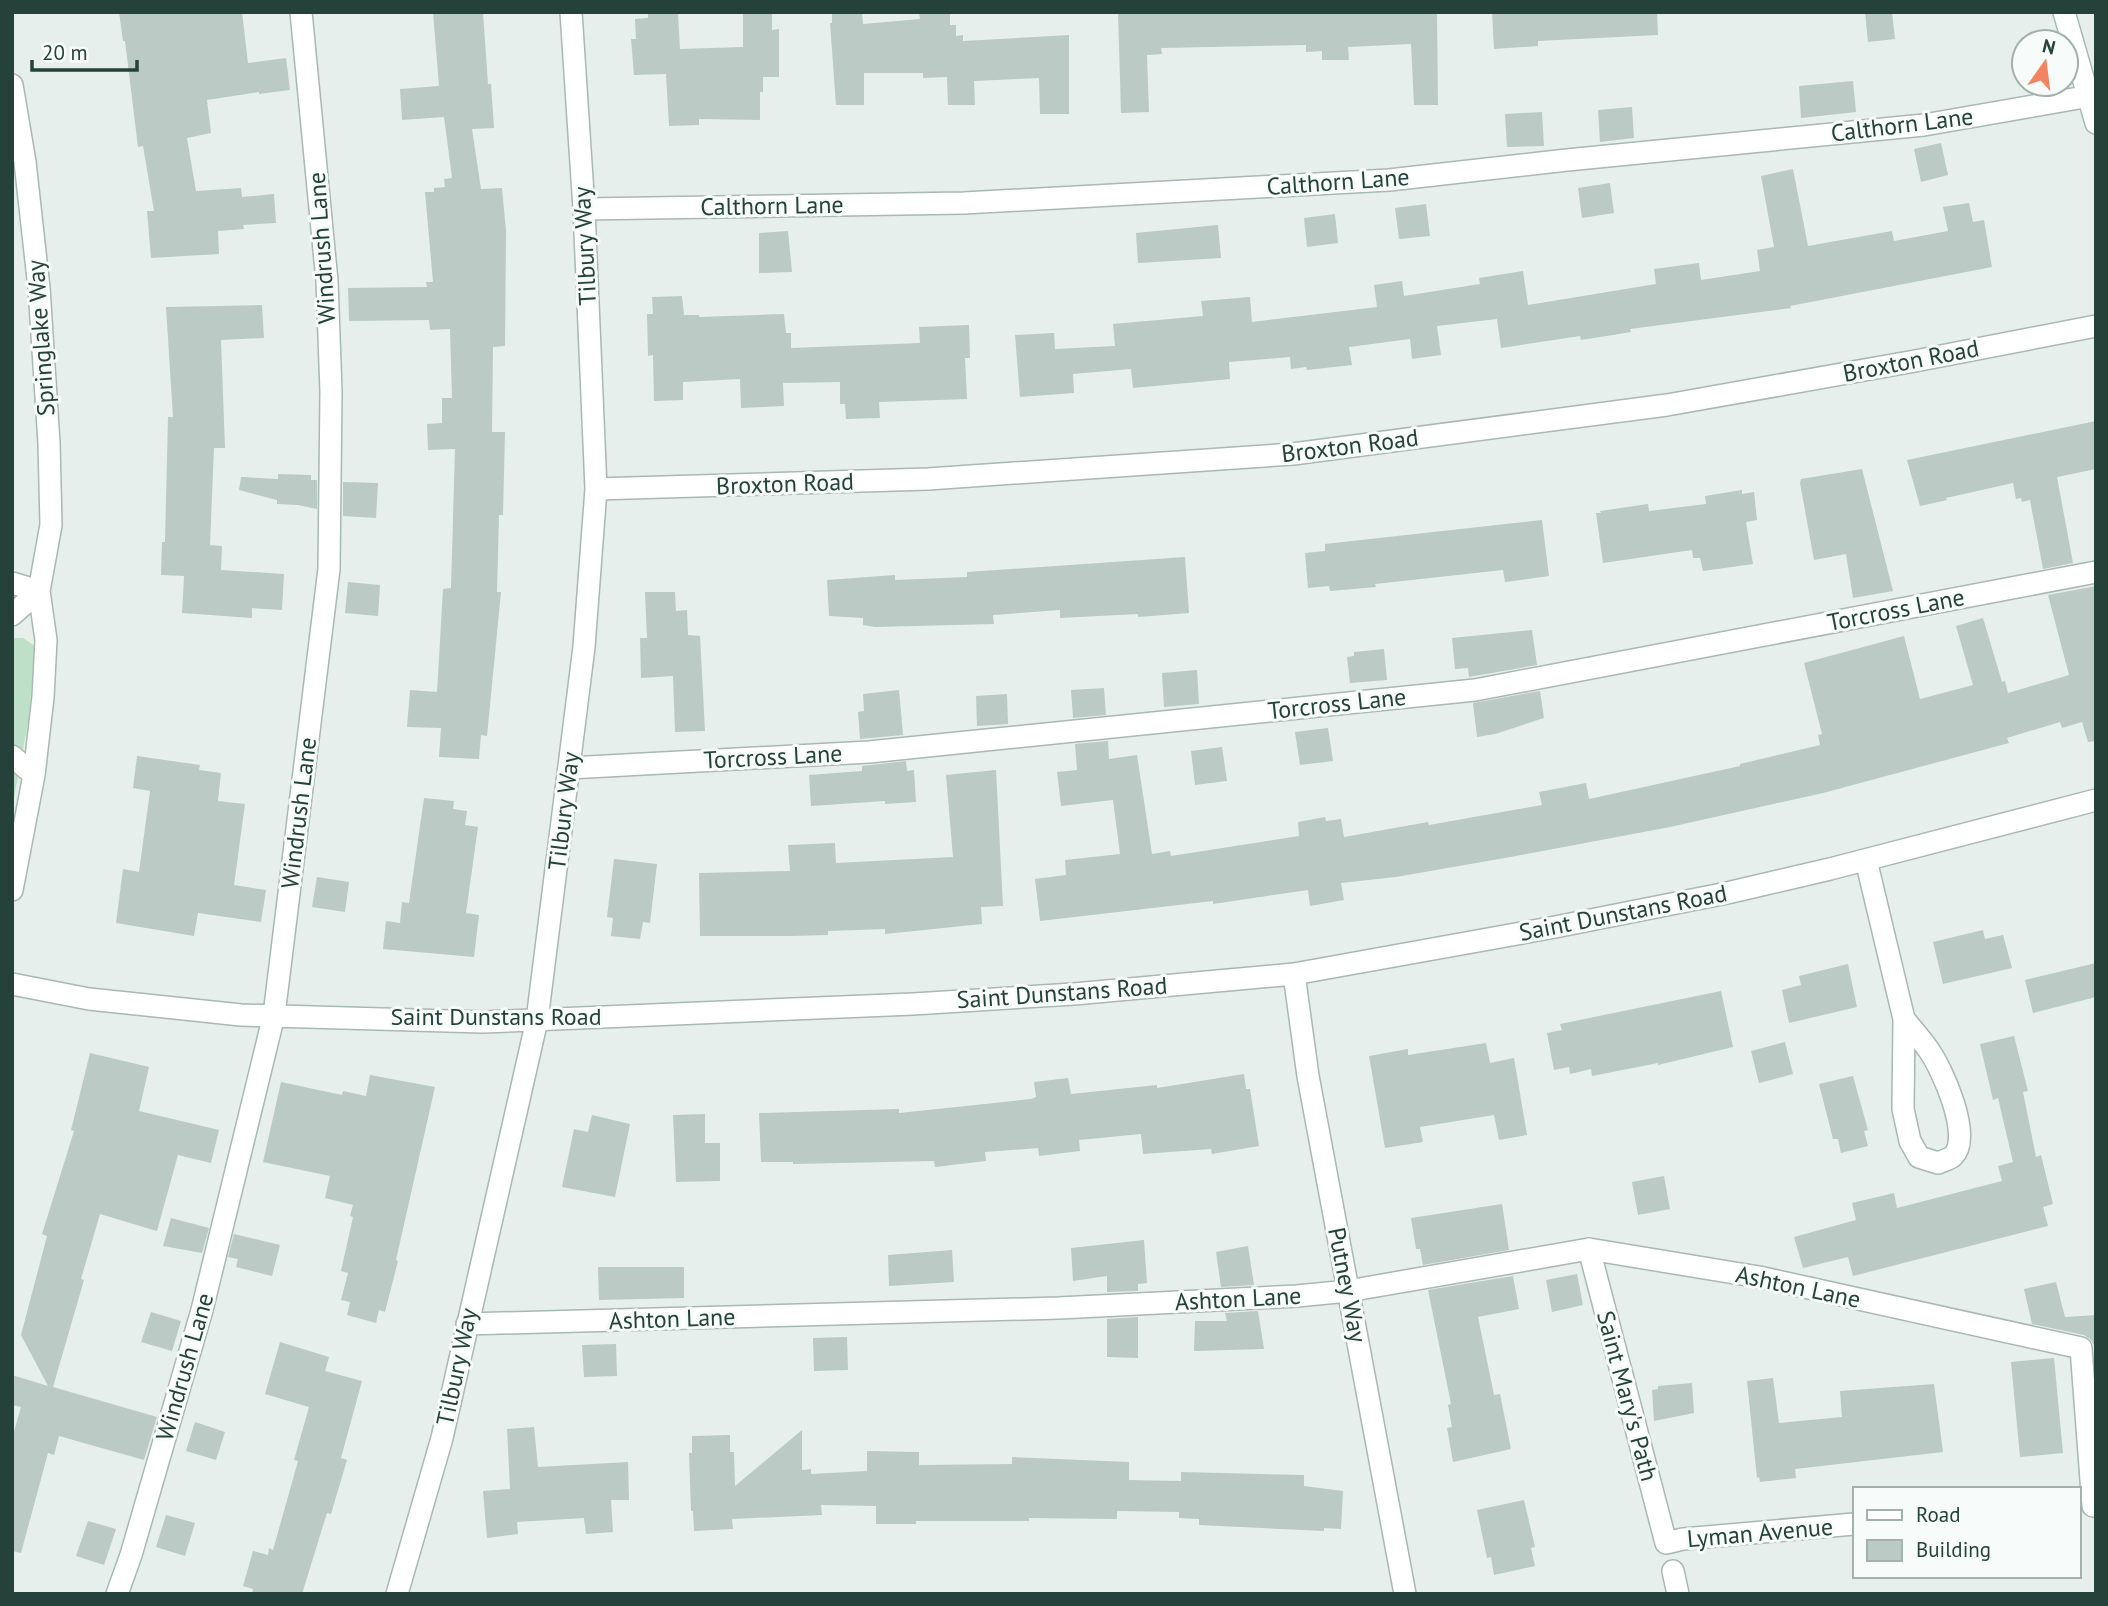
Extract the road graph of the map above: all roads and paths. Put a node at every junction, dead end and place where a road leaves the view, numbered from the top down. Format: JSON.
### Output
{"nodes":[{"id":1,"x":301,"y":12,"type":"edge"},
{"id":2,"x":571,"y":12,"type":"edge"},
{"id":3,"x":2064,"y":12,"type":"edge"},
{"id":4,"x":12,"y":85,"type":"edge"},
{"id":5,"x":2092,"y":96,"type":"edge"},
{"id":6,"x":2096,"y":123,"type":"edge"},
{"id":7,"x":584,"y":209,"type":"junction"},
{"id":8,"x":2096,"y":326,"type":"edge"},
{"id":9,"x":596,"y":489,"type":"junction"},
{"id":10,"x":2096,"y":572,"type":"edge"},
{"id":11,"x":12,"y":583,"type":"edge"},
{"id":12,"x":39,"y":591,"type":"junction"},
{"id":13,"x":12,"y":615,"type":"edge"},
{"id":14,"x":12,"y":756,"type":"edge"},
{"id":15,"x":569,"y":768,"type":"junction"},
{"id":16,"x":34,"y":775,"type":"junction"},
{"id":17,"x":2096,"y":800,"type":"edge"},
{"id":18,"x":1866,"y":860,"type":"junction"},
{"id":19,"x":12,"y":890,"type":"edge"},
{"id":20,"x":1294,"y":975,"type":"junction"},
{"id":21,"x":12,"y":985,"type":"edge"},
{"id":22,"x":274,"y":1015,"type":"junction"},
{"id":23,"x":1905,"y":1019,"type":"junction"},
{"id":24,"x":537,"y":1020,"type":"junction"},
{"id":25,"x":1589,"y":1250,"type":"junction"},
{"id":26,"x":1348,"y":1291,"type":"junction"},
{"id":27,"x":467,"y":1324,"type":"junction"},
{"id":28,"x":2089,"y":1506,"type":"edge"},
{"id":29,"x":1853,"y":1524,"type":"edge"},
{"id":30,"x":1666,"y":1543,"type":"joint"},
{"id":31,"x":1673,"y":1571,"type":"dead end"},
{"id":32,"x":117,"y":1594,"type":"edge"},
{"id":33,"x":397,"y":1594,"type":"edge"},
{"id":34,"x":1405,"y":1594,"type":"edge"},
{"id":35,"x":1678,"y":1594,"type":"edge"}],
"edges":[{"from":1,"to":22,"type":"street","name":"Windrush Lane"},
{"from":2,"to":7,"type":"street","name":"Tilbury Way"},
{"from":3,"to":5,"type":"street"},
{"from":4,"to":12,"type":"street","name":"Springlake Way"},
{"from":5,"to":6,"type":"street"},
{"from":5,"to":7,"type":"street","name":"Calthorn Lane"},
{"from":7,"to":9,"type":"street","name":"Tilbury Way"},
{"from":8,"to":9,"type":"street","name":"Broxton Road"},
{"from":9,"to":15,"type":"street","name":"Tilbury Way"},
{"from":10,"to":15,"type":"street","name":"Torcross Lane"},
{"from":11,"to":12,"type":"street"},
{"from":12,"to":13,"type":"street"},
{"from":12,"to":16,"type":"street","name":"Springlake Way"},
{"from":14,"to":16,"type":"street"},
{"from":15,"to":24,"type":"street","name":"Tilbury Way"},
{"from":16,"to":19,"type":"street","name":"Springlake Way"},
{"from":17,"to":18,"type":"street","name":"Saint Dunstans Road"},
{"from":18,"to":20,"type":"street","name":"Saint Dunstans Road"},
{"from":18,"to":23,"type":"street"},
{"from":20,"to":24,"type":"street","name":"Saint Dunstans Road"},
{"from":20,"to":26,"type":"street","name":"Putney Way"},
{"from":21,"to":22,"type":"street","name":"Saint Dunstans Road"},
{"from":22,"to":24,"type":"street","name":"Saint Dunstans Road"},
{"from":22,"to":32,"type":"street","name":"Windrush Lane"},
{"from":23,"to":23,"type":"street"},
{"from":24,"to":27,"type":"street","name":"Tilbury Way"},
{"from":25,"to":26,"type":"street","name":"Ashton Lane"},
{"from":25,"to":28,"type":"street","name":"Ashton Lane"},
{"from":25,"to":30,"type":"street","name":"Saint Mary's Path"},
{"from":26,"to":27,"type":"street","name":"Ashton Lane"},
{"from":26,"to":34,"type":"street","name":"Putney Way"},
{"from":27,"to":33,"type":"street","name":"Tilbury Way"},
{"from":29,"to":30,"type":"street","name":"Lyman Avenue"},
{"from":31,"to":35,"type":"street"}]}
